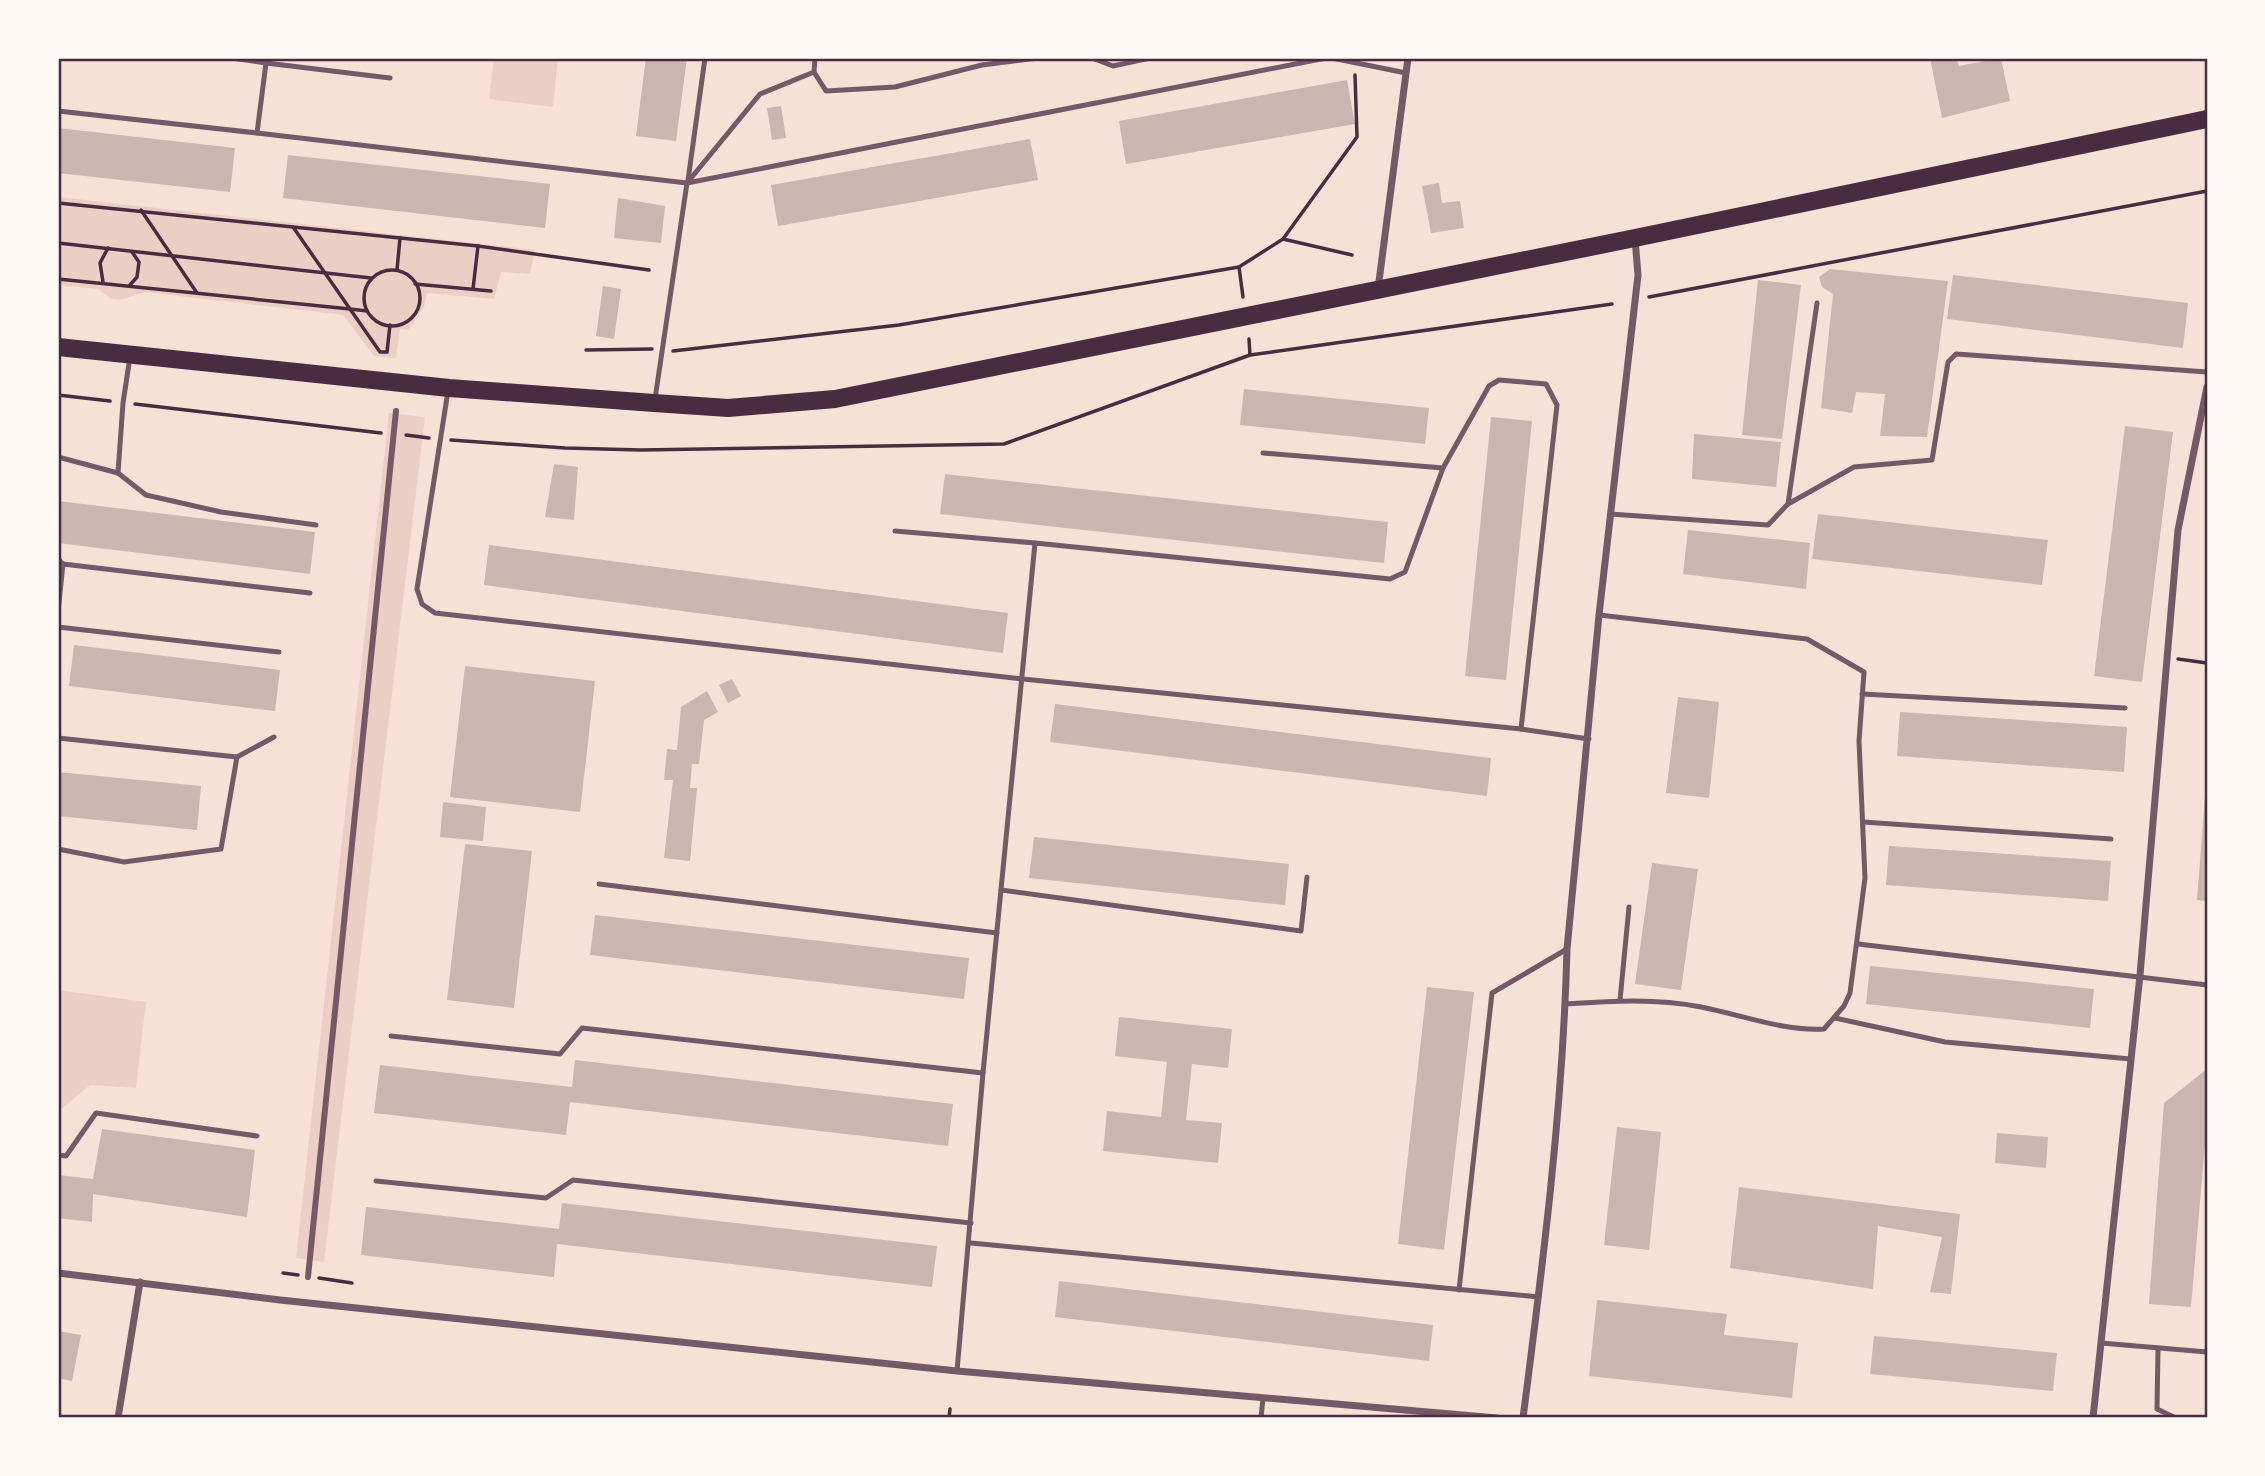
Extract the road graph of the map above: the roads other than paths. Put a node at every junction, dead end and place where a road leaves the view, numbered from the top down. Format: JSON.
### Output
{"nodes":[{"id":1,"x":232,"y":58,"type":"edge"},
{"id":2,"x":705,"y":58,"type":"edge"},
{"id":3,"x":815,"y":58,"type":"edge"},
{"id":4,"x":1038,"y":58,"type":"edge"},
{"id":5,"x":1091,"y":58,"type":"edge"},
{"id":6,"x":1150,"y":58,"type":"edge"},
{"id":7,"x":1325,"y":58,"type":"edge"},
{"id":8,"x":1332,"y":58,"type":"edge"},
{"id":9,"x":1408,"y":58,"type":"edge"},
{"id":10,"x":266,"y":63,"type":"junction"},
{"id":11,"x":814,"y":72,"type":"junction"},
{"id":12,"x":1406,"y":73,"type":"junction"},
{"id":13,"x":390,"y":78,"type":"dead end"},
{"id":14,"x":58,"y":111,"type":"edge"},
{"id":15,"x":2207,"y":118,"type":"edge"},
{"id":16,"x":257,"y":132,"type":"junction"},
{"id":17,"x":687,"y":183,"type":"junction"},
{"id":18,"x":1635,"y":238,"type":"junction"},
{"id":19,"x":1378,"y":290,"type":"junction"},
{"id":20,"x":1817,"y":303,"type":"dead end"},
{"id":21,"x":58,"y":347,"type":"edge"},
{"id":22,"x":131,"y":354,"type":"junction"},
{"id":23,"x":2207,"y":372,"type":"edge"},
{"id":24,"x":2207,"y":387,"type":"edge"},
{"id":25,"x":449,"y":388,"type":"junction"},
{"id":26,"x":654,"y":403,"type":"junction"},
{"id":27,"x":396,"y":411,"type":"dead end"},
{"id":28,"x":1263,"y":453,"type":"dead end"},
{"id":29,"x":58,"y":457,"type":"edge"},
{"id":30,"x":1443,"y":468,"type":"junction"},
{"id":31,"x":118,"y":473,"type":"junction"},
{"id":32,"x":1788,"y":504,"type":"junction"},
{"id":33,"x":1610,"y":514,"type":"junction"},
{"id":34,"x":316,"y":525,"type":"dead end"},
{"id":35,"x":895,"y":531,"type":"dead end"},
{"id":36,"x":1035,"y":543,"type":"junction"},
{"id":37,"x":60,"y":562,"type":"edge"},
{"id":38,"x":310,"y":593,"type":"dead end"},
{"id":39,"x":58,"y":612,"type":"edge"},
{"id":40,"x":1599,"y":615,"type":"junction"},
{"id":41,"x":58,"y":627,"type":"edge"},
{"id":42,"x":279,"y":652,"type":"dead end"},
{"id":43,"x":1023,"y":679,"type":"junction"},
{"id":44,"x":1862,"y":694,"type":"junction"},
{"id":45,"x":2125,"y":708,"type":"dead end"},
{"id":46,"x":1521,"y":729,"type":"junction"},
{"id":47,"x":274,"y":737,"type":"dead end"},
{"id":48,"x":58,"y":738,"type":"edge"},
{"id":49,"x":1589,"y":739,"type":"junction"},
{"id":50,"x":237,"y":757,"type":"junction"},
{"id":51,"x":1863,"y":822,"type":"junction"},
{"id":52,"x":2111,"y":839,"type":"dead end"},
{"id":53,"x":58,"y":849,"type":"edge"},
{"id":54,"x":1307,"y":877,"type":"dead end"},
{"id":55,"x":599,"y":884,"type":"dead end"},
{"id":56,"x":1001,"y":890,"type":"junction"},
{"id":57,"x":1629,"y":907,"type":"dead end"},
{"id":58,"x":997,"y":933,"type":"junction"},
{"id":59,"x":1858,"y":944,"type":"junction"},
{"id":60,"x":1567,"y":949,"type":"junction"},
{"id":61,"x":2140,"y":975,"type":"junction"},
{"id":62,"x":2207,"y":985,"type":"edge"},
{"id":63,"x":1620,"y":1000,"type":"junction"},
{"id":64,"x":1565,"y":1004,"type":"junction"},
{"id":65,"x":1835,"y":1018,"type":"junction"},
{"id":66,"x":391,"y":1036,"type":"dead end"},
{"id":67,"x":2131,"y":1059,"type":"junction"},
{"id":68,"x":983,"y":1073,"type":"junction"},
{"id":69,"x":257,"y":1136,"type":"dead end"},
{"id":70,"x":58,"y":1155,"type":"edge"},
{"id":71,"x":376,"y":1181,"type":"dead end"},
{"id":72,"x":971,"y":1223,"type":"junction"},
{"id":73,"x":971,"y":1243,"type":"junction"},
{"id":74,"x":58,"y":1273,"type":"edge"},
{"id":75,"x":308,"y":1277,"type":"dead end"},
{"id":76,"x":140,"y":1282,"type":"junction"},
{"id":77,"x":1459,"y":1290,"type":"junction"},
{"id":78,"x":1539,"y":1297,"type":"junction"},
{"id":79,"x":2101,"y":1343,"type":"junction"},
{"id":80,"x":2158,"y":1348,"type":"junction"},
{"id":81,"x":2207,"y":1352,"type":"edge"},
{"id":82,"x":957,"y":1371,"type":"junction"},
{"id":83,"x":1263,"y":1398,"type":"junction"},
{"id":84,"x":118,"y":1418,"type":"edge"},
{"id":85,"x":1261,"y":1418,"type":"edge"},
{"id":86,"x":1497,"y":1418,"type":"edge"},
{"id":87,"x":1522,"y":1418,"type":"edge"},
{"id":88,"x":2093,"y":1418,"type":"edge"},
{"id":89,"x":2176,"y":1418,"type":"edge"}],
"edges":[{"from":1,"to":10,"type":"lane"},
{"from":2,"to":17,"type":"lane"},
{"from":3,"to":11,"type":"lane"},
{"from":4,"to":11,"type":"lane"},
{"from":5,"to":6,"type":"lane"},
{"from":7,"to":17,"type":"lane"},
{"from":8,"to":12,"type":"lane"},
{"from":9,"to":12,"type":"street"},
{"from":10,"to":13,"type":"lane"},
{"from":10,"to":16,"type":"lane"},
{"from":11,"to":17,"type":"lane"},
{"from":12,"to":19,"type":"street"},
{"from":14,"to":16,"type":"lane"},
{"from":15,"to":18,"type":"main road"},
{"from":16,"to":17,"type":"lane"},
{"from":17,"to":26,"type":"lane"},
{"from":18,"to":19,"type":"main road"},
{"from":18,"to":33,"type":"street"},
{"from":19,"to":26,"type":"main road"},
{"from":20,"to":32,"type":"lane"},
{"from":21,"to":22,"type":"main road"},
{"from":22,"to":25,"type":"main road"},
{"from":22,"to":31,"type":"lane"},
{"from":23,"to":32,"type":"lane"},
{"from":24,"to":61,"type":"street"},
{"from":25,"to":26,"type":"main road"},
{"from":25,"to":43,"type":"lane"},
{"from":27,"to":75,"type":"street"},
{"from":28,"to":30,"type":"lane"},
{"from":29,"to":31,"type":"lane"},
{"from":30,"to":36,"type":"lane"},
{"from":30,"to":46,"type":"lane"},
{"from":31,"to":34,"type":"lane"},
{"from":32,"to":33,"type":"lane"},
{"from":33,"to":40,"type":"street"},
{"from":35,"to":36,"type":"lane"},
{"from":36,"to":43,"type":"lane"},
{"from":37,"to":38,"type":"lane"},
{"from":37,"to":39,"type":"lane"},
{"from":40,"to":44,"type":"lane"},
{"from":40,"to":49,"type":"street"},
{"from":41,"to":42,"type":"lane"},
{"from":43,"to":46,"type":"lane"},
{"from":43,"to":56,"type":"lane"},
{"from":44,"to":45,"type":"lane"},
{"from":44,"to":51,"type":"lane"},
{"from":46,"to":49,"type":"lane"},
{"from":47,"to":50,"type":"lane"},
{"from":48,"to":50,"type":"lane"},
{"from":49,"to":60,"type":"street"},
{"from":50,"to":53,"type":"lane"},
{"from":51,"to":52,"type":"lane"},
{"from":51,"to":59,"type":"lane"},
{"from":54,"to":56,"type":"lane"},
{"from":55,"to":58,"type":"lane"},
{"from":56,"to":58,"type":"lane"},
{"from":57,"to":63,"type":"lane"},
{"from":58,"to":68,"type":"lane"},
{"from":59,"to":61,"type":"lane"},
{"from":59,"to":65,"type":"lane"},
{"from":60,"to":64,"type":"street"},
{"from":60,"to":77,"type":"lane"},
{"from":61,"to":62,"type":"lane"},
{"from":61,"to":67,"type":"street"},
{"from":63,"to":64,"type":"lane"},
{"from":63,"to":65,"type":"lane"},
{"from":64,"to":78,"type":"street"},
{"from":65,"to":67,"type":"lane"},
{"from":66,"to":68,"type":"lane"},
{"from":67,"to":79,"type":"street"},
{"from":68,"to":72,"type":"lane"},
{"from":69,"to":70,"type":"lane"},
{"from":71,"to":72,"type":"lane"},
{"from":72,"to":73,"type":"lane"},
{"from":73,"to":77,"type":"lane"},
{"from":73,"to":82,"type":"lane"},
{"from":74,"to":76,"type":"street"},
{"from":76,"to":82,"type":"street"},
{"from":76,"to":84,"type":"street"},
{"from":77,"to":78,"type":"lane"},
{"from":78,"to":87,"type":"street"},
{"from":79,"to":80,"type":"lane"},
{"from":79,"to":88,"type":"street"},
{"from":80,"to":81,"type":"lane"},
{"from":80,"to":89,"type":"lane"},
{"from":82,"to":83,"type":"street"},
{"from":83,"to":85,"type":"lane"},
{"from":83,"to":86,"type":"street"}]}
